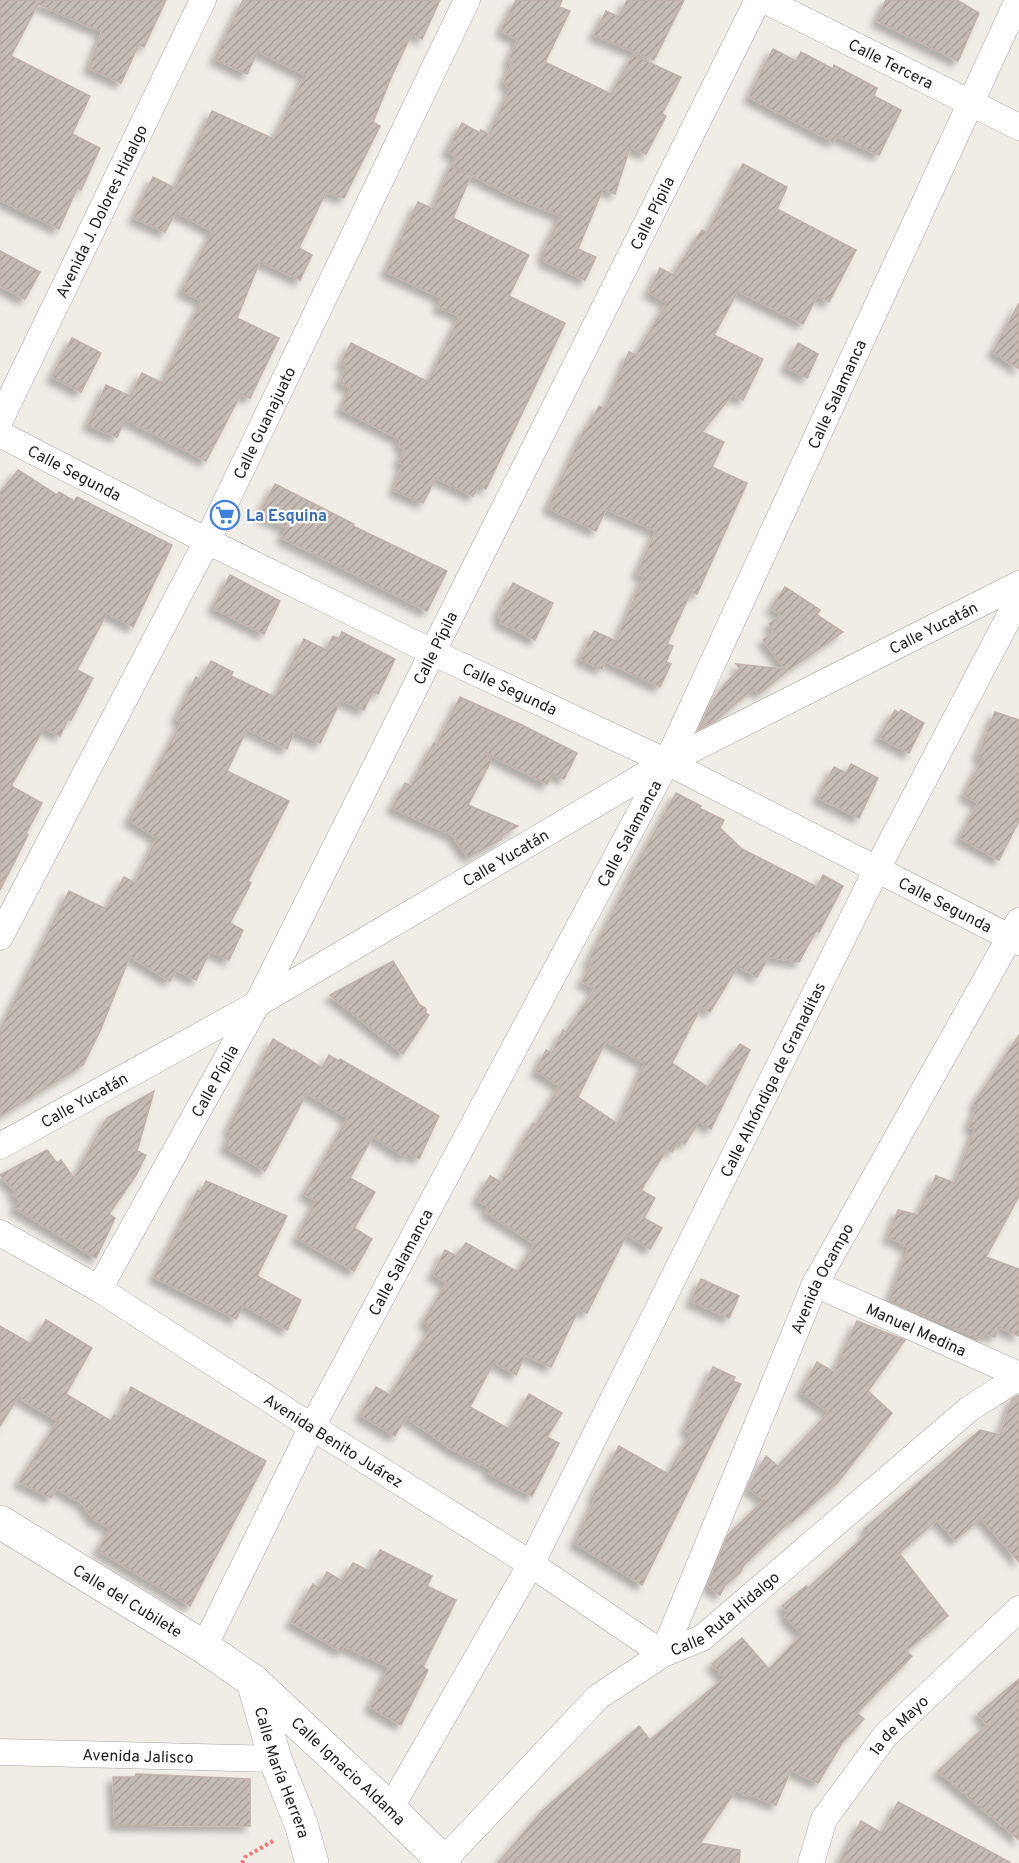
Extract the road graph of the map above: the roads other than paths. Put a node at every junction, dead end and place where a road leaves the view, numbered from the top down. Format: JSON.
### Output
{"nodes":[{"id":1,"x":203,"y":0,"type":"edge"},
{"id":2,"x":467,"y":0,"type":"edge"},
{"id":3,"x":758,"y":0,"type":"edge"},
{"id":4,"x":764,"y":0,"type":"edge"},
{"id":5,"x":1018,"y":0,"type":"edge"},
{"id":6,"x":970,"y":103,"type":"junction"},
{"id":7,"x":1019,"y":127,"type":"edge"},
{"id":8,"x":0,"y":420,"type":"edge"},
{"id":9,"x":0,"y":434,"type":"edge"},
{"id":10,"x":207,"y":541,"type":"junction"},
{"id":11,"x":1019,"y":584,"type":"edge"},
{"id":12,"x":1019,"y":598,"type":"edge"},
{"id":13,"x":434,"y":653,"type":"junction"},
{"id":14,"x":667,"y":762,"type":"junction"},
{"id":15,"x":877,"y":869,"type":"junction"},
{"id":16,"x":1016,"y":934,"type":"edge"},
{"id":17,"x":0,"y":937,"type":"edge"},
{"id":18,"x":257,"y":1004,"type":"junction"},
{"id":19,"x":0,"y":1146,"type":"edge"},
{"id":20,"x":0,"y":1233,"type":"edge"},
{"id":21,"x":815,"y":1284,"type":"junction"},
{"id":22,"x":99,"y":1289,"type":"junction"},
{"id":23,"x":1019,"y":1376,"type":"edge"},
{"id":24,"x":312,"y":1427,"type":"junction"},
{"id":25,"x":0,"y":1522,"type":"edge"},
{"id":26,"x":531,"y":1564,"type":"junction"},
{"id":27,"x":1019,"y":1609,"type":"edge"},
{"id":28,"x":204,"y":1647,"type":"junction"},
{"id":29,"x":663,"y":1654,"type":"junction"},
{"id":30,"x":253,"y":1681,"type":"junction"},
{"id":31,"x":0,"y":1752,"type":"edge"},
{"id":32,"x":275,"y":1759,"type":"junction"},
{"id":33,"x":390,"y":1809,"type":"junction"},
{"id":34,"x":444,"y":1862,"type":"edge"},
{"id":35,"x":312,"y":1863,"type":"edge"},
{"id":36,"x":811,"y":1863,"type":"edge"}],
"edges":[{"from":1,"to":8,"type":"street","name":"Avenida J. Dolores Hidalgo"},
{"from":2,"to":10,"type":"street","name":"Calle Guanajuato"},
{"from":3,"to":13,"type":"street","name":"Calle Pípila"},
{"from":4,"to":6,"type":"street","name":"Calle Tercera"},
{"from":5,"to":6,"type":"street","name":"Calle Salamanca"},
{"from":6,"to":7,"type":"street","name":"Calle Tercera"},
{"from":6,"to":14,"type":"street","name":"Calle Salamanca"},
{"from":9,"to":10,"type":"street","name":"Calle Segunda"},
{"from":10,"to":13,"type":"street","name":"Calle Segunda"},
{"from":10,"to":17,"type":"street","name":"Calle Guanajuato"},
{"from":11,"to":14,"type":"street","name":"Calle Yucatán"},
{"from":12,"to":15,"type":"street","name":"Calle Alhóndiga de Granaditas"},
{"from":13,"to":14,"type":"street","name":"Calle Segunda"},
{"from":13,"to":18,"type":"street","name":"Calle Pípila"},
{"from":14,"to":15,"type":"street","name":"Calle Segunda"},
{"from":14,"to":18,"type":"street","name":"Calle Yucatán"},
{"from":14,"to":24,"type":"street","name":"Calle Salamanca"},
{"from":15,"to":16,"type":"street","name":"Calle Segunda"},
{"from":15,"to":26,"type":"street","name":"Calle Alhóndiga de Granaditas"},
{"from":16,"to":21,"type":"street","name":"Avenida Ocampo"},
{"from":18,"to":19,"type":"street","name":"Calle Yucatán"},
{"from":18,"to":22,"type":"street","name":"Calle Pípila"},
{"from":20,"to":22,"type":"street","name":"Avenida Benito Juárez"},
{"from":21,"to":23,"type":"street","name":"Manuel Medina"},
{"from":21,"to":29,"type":"street","name":"Avenida Ocampo"},
{"from":22,"to":24,"type":"street","name":"Avenida Benito Juárez"},
{"from":23,"to":29,"type":"street","name":"Calle Ruta Hidalgo"},
{"from":24,"to":26,"type":"street","name":"Avenida Benito Juárez"},
{"from":24,"to":28,"type":"street","name":"Calle Salamanca"},
{"from":25,"to":28,"type":"street","name":"Calle del Cubilete"},
{"from":26,"to":29,"type":"street","name":"Avenida Benito Juárez"},
{"from":26,"to":33,"type":"street","name":"Calle Alhóndiga de Granaditas"},
{"from":27,"to":36,"type":"street","name":"1a de Mayo"},
{"from":28,"to":30,"type":"street","name":"Calle del Cubilete"},
{"from":29,"to":34,"type":"street","name":"Calle Ruta Hidalgo"},
{"from":30,"to":32,"type":"street","name":"Calle María Herrera"},
{"from":30,"to":33,"type":"street","name":"Calle Ignacio Aldama"},
{"from":31,"to":32,"type":"street","name":"Avenida Jalisco"},
{"from":32,"to":35,"type":"street","name":"Calle María Herrera"},
{"from":33,"to":34,"type":"street","name":"Calle Ignacio Aldama"}]}
